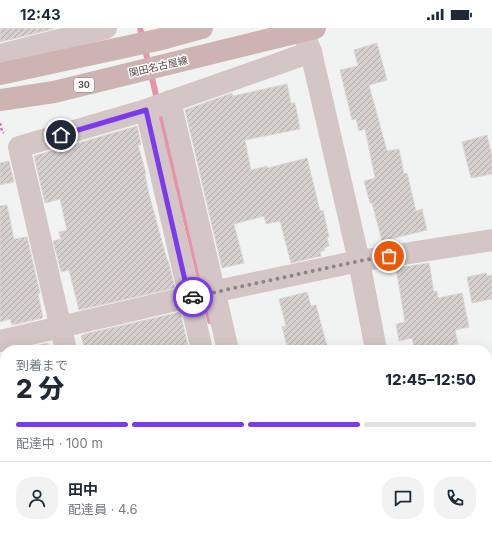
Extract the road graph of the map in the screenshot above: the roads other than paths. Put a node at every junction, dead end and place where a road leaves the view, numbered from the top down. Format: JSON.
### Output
{"nodes":[{"id":1,"x":106,"y":28,"type":"edge"},
{"id":2,"x":202,"y":28,"type":"edge"},
{"id":3,"x":306,"y":29,"type":"edge"},
{"id":4,"x":311,"y":52,"type":"junction"},
{"id":5,"x":0,"y":56,"type":"edge"},
{"id":6,"x":0,"y":74,"type":"edge"},
{"id":7,"x":0,"y":100,"type":"edge"},
{"id":8,"x":158,"y":106,"type":"junction"},
{"id":9,"x":492,"y":240,"type":"edge"},
{"id":10,"x":359,"y":261,"type":"junction"},
{"id":11,"x":215,"y":292,"type":"junction"},
{"id":12,"x":189,"y":298,"type":"junction"},
{"id":13,"x":60,"y":328,"type":"junction"},
{"id":14,"x":0,"y":341,"type":"edge"},
{"id":15,"x":65,"y":345,"type":"edge"},
{"id":16,"x":201,"y":345,"type":"edge"},
{"id":17,"x":227,"y":345,"type":"edge"},
{"id":18,"x":375,"y":345,"type":"edge"}],
"edges":[{"from":1,"to":5,"type":"street"},
{"from":2,"to":6,"type":"main road"},
{"from":3,"to":4,"type":"street"},
{"from":3,"to":7,"type":"main road","name":"関田名古屋線","number":"30"},
{"from":4,"to":8,"type":"street"},
{"from":4,"to":10,"type":"street"},
{"from":8,"to":11,"type":"street"},
{"from":8,"to":12,"type":"street"},
{"from":8,"to":13,"type":"street"},
{"from":9,"to":10,"type":"street"},
{"from":10,"to":11,"type":"street"},
{"from":10,"to":18,"type":"street"},
{"from":11,"to":12,"type":"street"},
{"from":11,"to":17,"type":"street"},
{"from":12,"to":13,"type":"street"},
{"from":12,"to":16,"type":"street"},
{"from":13,"to":14,"type":"street"},
{"from":13,"to":15,"type":"street"}]}
